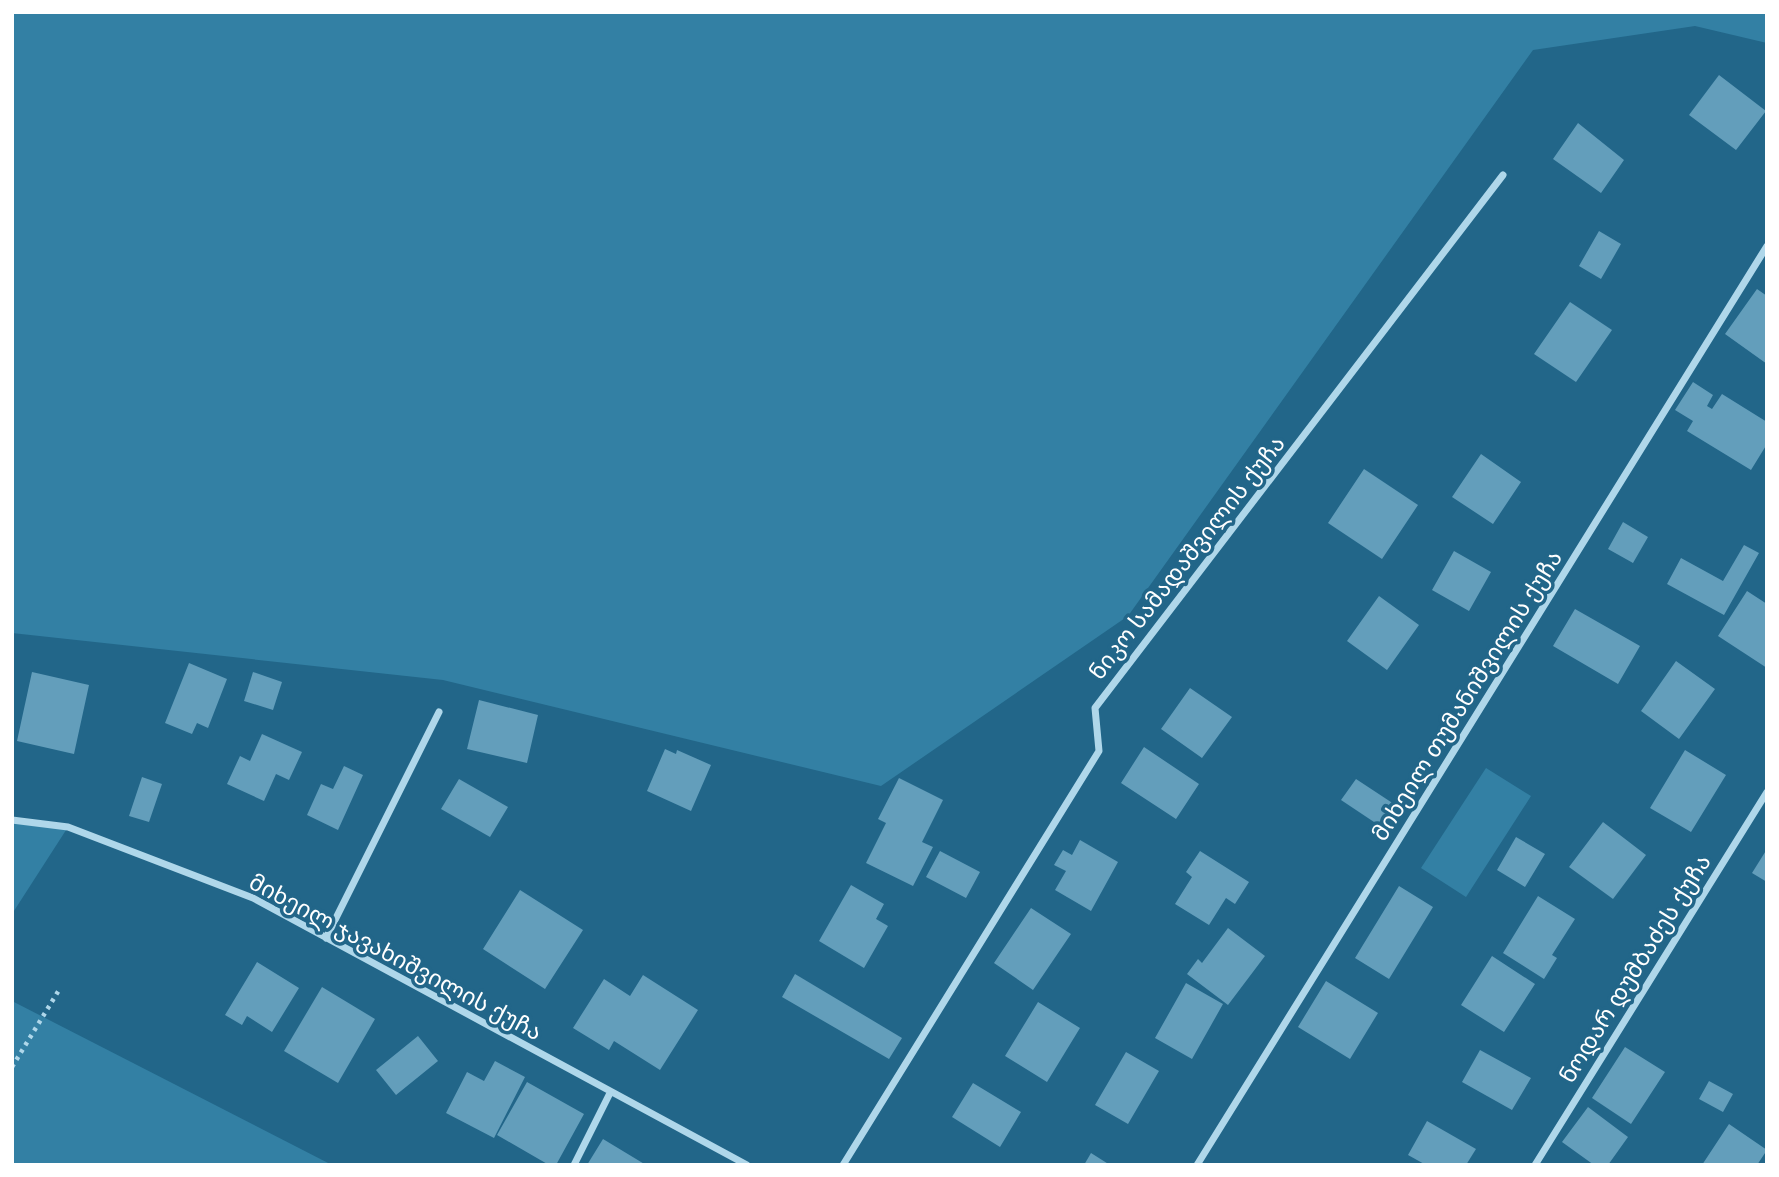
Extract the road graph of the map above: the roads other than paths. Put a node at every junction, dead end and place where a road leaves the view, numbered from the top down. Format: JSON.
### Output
{"nodes":[{"id":1,"x":1503,"y":176,"type":"dead end"},
{"id":2,"x":1767,"y":247,"type":"edge"},
{"id":3,"x":439,"y":712,"type":"dead end"},
{"id":4,"x":1767,"y":792,"type":"edge"},
{"id":5,"x":12,"y":820,"type":"edge"},
{"id":6,"x":326,"y":938,"type":"junction"},
{"id":7,"x":610,"y":1093,"type":"junction"},
{"id":8,"x":574,"y":1165,"type":"edge"},
{"id":9,"x":747,"y":1165,"type":"edge"},
{"id":10,"x":843,"y":1165,"type":"edge"},
{"id":11,"x":1197,"y":1165,"type":"edge"},
{"id":12,"x":1535,"y":1165,"type":"edge"}],
"edges":[{"from":1,"to":10,"type":"street","name":"ნიკო სამადაშვილის ქუჩა"},
{"from":2,"to":11,"type":"street","name":"მიხეილ თუმანიშვილის ქუჩა"},
{"from":3,"to":6,"type":"street"},
{"from":4,"to":12,"type":"street","name":"ნოდარ დუმბაძეს ქუჩა"},
{"from":5,"to":6,"type":"street","name":"მიხეილ ჯავახიშვილის ქუჩა"},
{"from":6,"to":7,"type":"street","name":"მიხეილ ჯავახიშვილის ქუჩა"},
{"from":7,"to":8,"type":"street"},
{"from":7,"to":9,"type":"street","name":"მიხეილ ჯავახიშვილის ქუჩა"}]}
